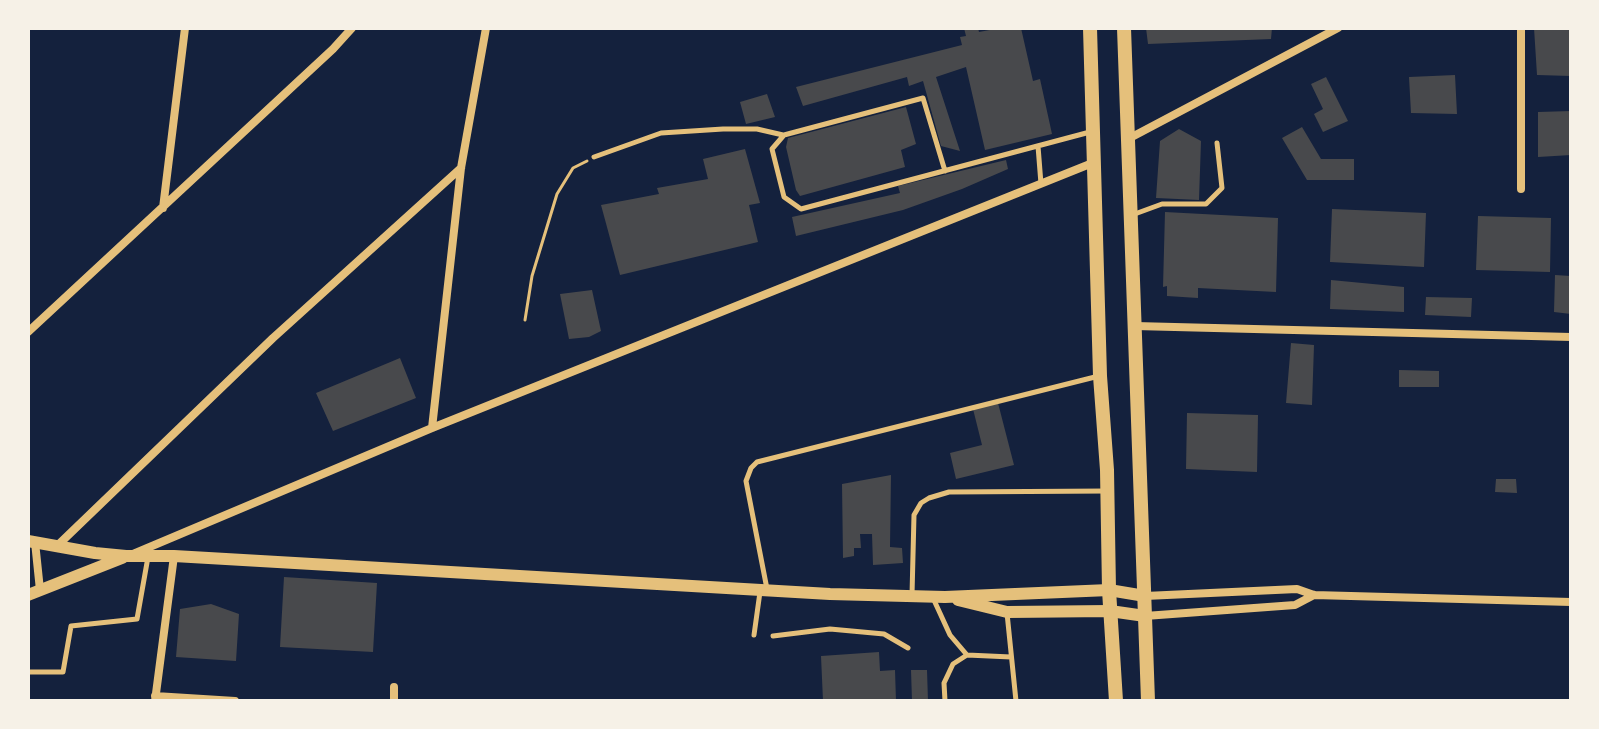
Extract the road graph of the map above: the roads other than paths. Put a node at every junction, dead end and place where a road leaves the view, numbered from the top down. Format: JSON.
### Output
{"nodes":[{"id":1,"x":185,"y":28,"type":"edge"},
{"id":2,"x":352,"y":28,"type":"edge"},
{"id":3,"x":486,"y":28,"type":"edge"},
{"id":4,"x":1090,"y":28,"type":"edge"},
{"id":5,"x":1124,"y":28,"type":"edge"},
{"id":6,"x":1338,"y":28,"type":"edge"},
{"id":7,"x":1521,"y":28,"type":"edge"},
{"id":8,"x":1094,"y":131,"type":"junction"},
{"id":9,"x":784,"y":135,"type":"junction"},
{"id":10,"x":1128,"y":139,"type":"junction"},
{"id":11,"x":1217,"y":143,"type":"dead end"},
{"id":12,"x":1038,"y":146,"type":"junction"},
{"id":13,"x":594,"y":157,"type":"road end"},
{"id":14,"x":1096,"y":162,"type":"junction"},
{"id":15,"x":461,"y":168,"type":"junction"},
{"id":16,"x":945,"y":171,"type":"junction"},
{"id":17,"x":1041,"y":184,"type":"junction"},
{"id":18,"x":1521,"y":189,"type":"dead end"},
{"id":19,"x":163,"y":208,"type":"junction"},
{"id":20,"x":1131,"y":215,"type":"junction"},
{"id":21,"x":1135,"y":326,"type":"junction"},
{"id":22,"x":28,"y":332,"type":"edge"},
{"id":23,"x":1571,"y":337,"type":"edge"},
{"id":24,"x":1100,"y":376,"type":"junction"},
{"id":25,"x":432,"y":428,"type":"junction"},
{"id":26,"x":1108,"y":491,"type":"junction"},
{"id":27,"x":32,"y":541,"type":"edge"},
{"id":28,"x":58,"y":545,"type":"junction"},
{"id":29,"x":128,"y":556,"type":"junction"},
{"id":30,"x":174,"y":556,"type":"junction"},
{"id":31,"x":148,"y":557,"type":"junction"},
{"id":32,"x":764,"y":590,"type":"junction"},
{"id":33,"x":1109,"y":590,"type":"junction"},
{"id":34,"x":34,"y":593,"type":"edge"},
{"id":35,"x":1314,"y":595,"type":"junction"},
{"id":36,"x":912,"y":596,"type":"junction"},
{"id":37,"x":1145,"y":596,"type":"junction"},
{"id":38,"x":939,"y":597,"type":"junction"},
{"id":39,"x":1571,"y":602,"type":"edge"},
{"id":40,"x":1110,"y":611,"type":"junction"},
{"id":41,"x":1007,"y":612,"type":"junction"},
{"id":42,"x":1145,"y":616,"type":"junction"},
{"id":43,"x":754,"y":635,"type":"dead end"},
{"id":44,"x":773,"y":636,"type":"dead end"},
{"id":45,"x":908,"y":648,"type":"dead end"},
{"id":46,"x":967,"y":655,"type":"junction"},
{"id":47,"x":1011,"y":657,"type":"junction"},
{"id":48,"x":28,"y":672,"type":"edge"},
{"id":49,"x":394,"y":687,"type":"dead end"},
{"id":50,"x":155,"y":699,"type":"edge"},
{"id":51,"x":235,"y":701,"type":"edge"},
{"id":52,"x":394,"y":701,"type":"edge"},
{"id":53,"x":945,"y":701,"type":"edge"},
{"id":54,"x":1016,"y":701,"type":"edge"},
{"id":55,"x":1102,"y":701,"type":"edge"},
{"id":56,"x":1116,"y":701,"type":"edge"},
{"id":57,"x":1148,"y":701,"type":"edge"}],
"edges":[{"from":1,"to":19,"type":"street"},
{"from":2,"to":19,"type":"street"},
{"from":3,"to":15,"type":"street"},
{"from":4,"to":8,"type":"main road"},
{"from":5,"to":10,"type":"main road"},
{"from":6,"to":10,"type":"street"},
{"from":7,"to":18,"type":"street"},
{"from":8,"to":12,"type":"lane"},
{"from":8,"to":14,"type":"main road"},
{"from":9,"to":13,"type":"lane"},
{"from":9,"to":16,"type":"lane"},
{"from":9,"to":16,"type":"lane"},
{"from":10,"to":20,"type":"main road"},
{"from":11,"to":20,"type":"lane"},
{"from":12,"to":16,"type":"lane"},
{"from":12,"to":17,"type":"lane"},
{"from":14,"to":17,"type":"street"},
{"from":14,"to":24,"type":"main road"},
{"from":15,"to":25,"type":"street"},
{"from":15,"to":28,"type":"street"},
{"from":17,"to":25,"type":"street"},
{"from":19,"to":22,"type":"street"},
{"from":20,"to":21,"type":"main road"},
{"from":21,"to":23,"type":"street"},
{"from":21,"to":37,"type":"main road"},
{"from":24,"to":26,"type":"main road"},
{"from":24,"to":32,"type":"lane"},
{"from":25,"to":29,"type":"street"},
{"from":26,"to":33,"type":"main road"},
{"from":26,"to":36,"type":"lane"},
{"from":27,"to":28,"type":"street"},
{"from":27,"to":34,"type":"street"},
{"from":28,"to":29,"type":"street"},
{"from":29,"to":31,"type":"street"},
{"from":29,"to":34,"type":"street"},
{"from":30,"to":31,"type":"street"},
{"from":30,"to":32,"type":"street"},
{"from":30,"to":50,"type":"street"},
{"from":31,"to":48,"type":"lane"},
{"from":32,"to":36,"type":"street"},
{"from":32,"to":43,"type":"lane"},
{"from":33,"to":37,"type":"street"},
{"from":33,"to":38,"type":"street"},
{"from":33,"to":40,"type":"main road"},
{"from":35,"to":37,"type":"street"},
{"from":35,"to":39,"type":"street"},
{"from":35,"to":42,"type":"street"},
{"from":36,"to":38,"type":"street"},
{"from":37,"to":42,"type":"main road"},
{"from":38,"to":41,"type":"street"},
{"from":38,"to":46,"type":"lane"},
{"from":40,"to":41,"type":"street"},
{"from":40,"to":42,"type":"street"},
{"from":40,"to":56,"type":"main road"},
{"from":41,"to":47,"type":"lane"},
{"from":42,"to":57,"type":"main road"},
{"from":44,"to":45,"type":"lane"},
{"from":46,"to":47,"type":"lane"},
{"from":46,"to":53,"type":"lane"},
{"from":47,"to":54,"type":"lane"},
{"from":49,"to":52,"type":"street"},
{"from":50,"to":51,"type":"street"},
{"from":55,"to":56,"type":"lane"}]}
